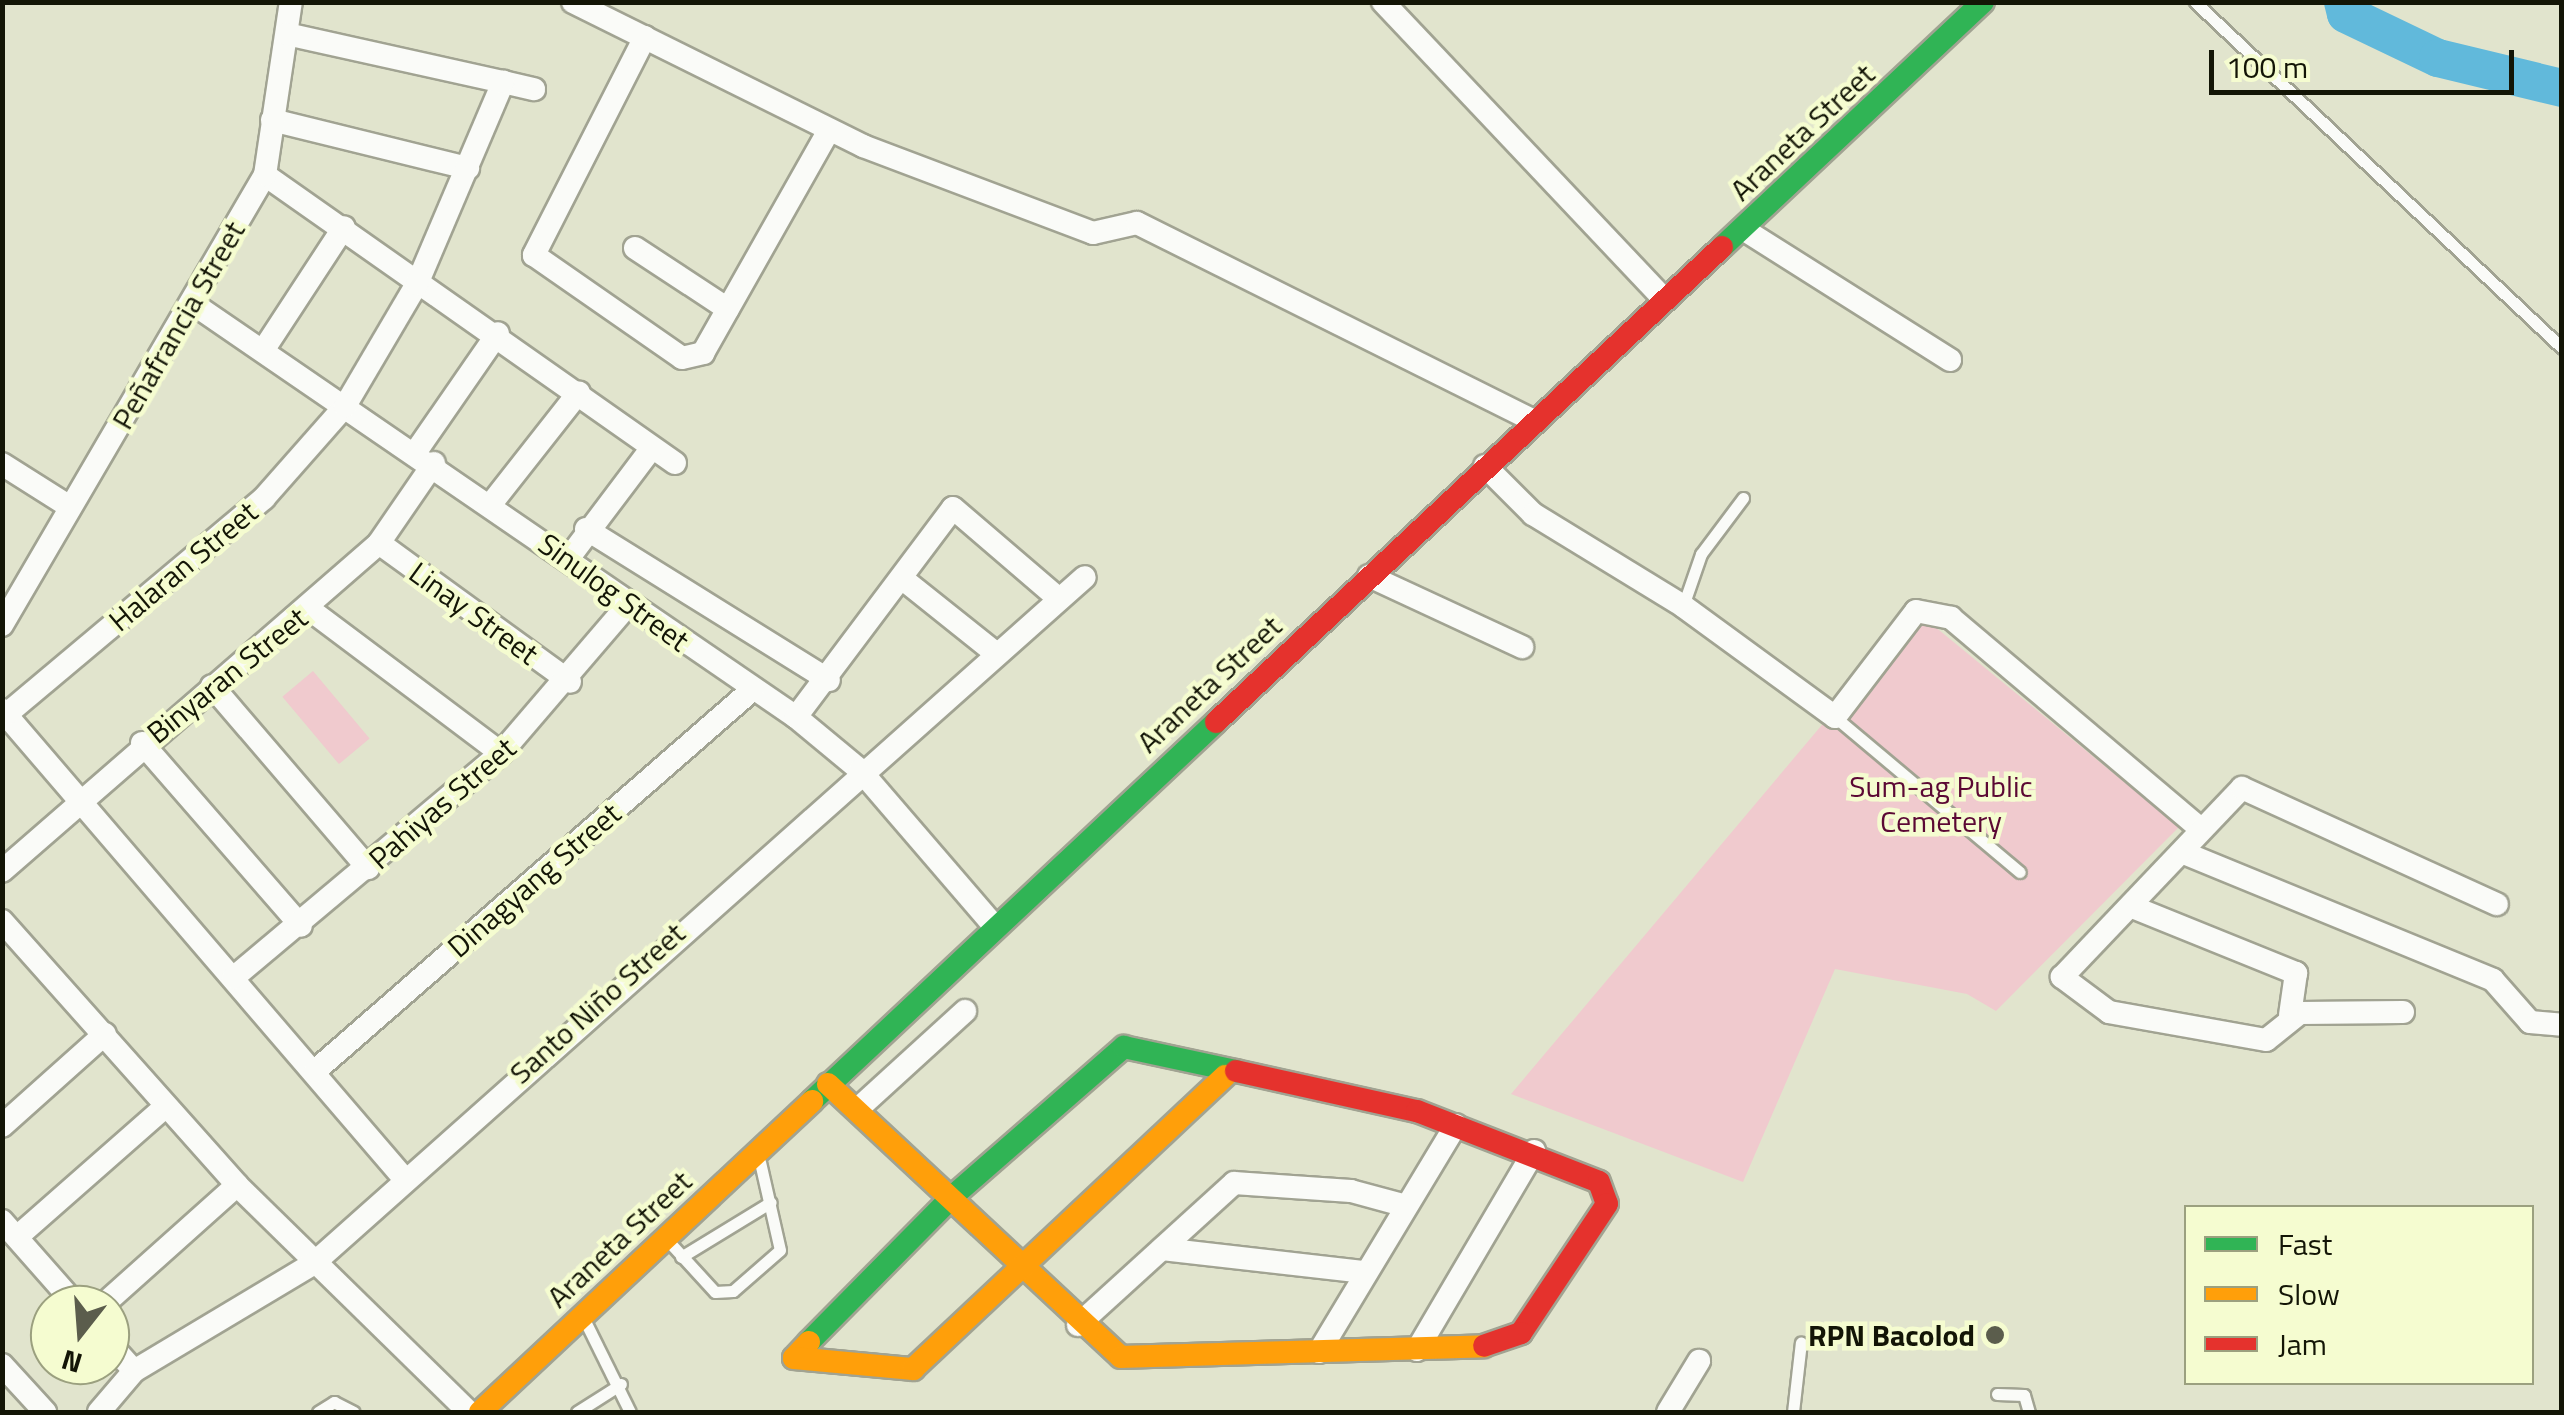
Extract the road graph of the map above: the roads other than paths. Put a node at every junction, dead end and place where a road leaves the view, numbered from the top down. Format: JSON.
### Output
{"nodes":[{"id":1,"x":292,"y":2,"type":"edge"},
{"id":2,"x":574,"y":2,"type":"edge"},
{"id":3,"x":1382,"y":2,"type":"edge"},
{"id":4,"x":1982,"y":2,"type":"edge"},
{"id":5,"x":2195,"y":2,"type":"edge"},
{"id":6,"x":287,"y":34,"type":"junction"},
{"id":7,"x":644,"y":37,"type":"junction"},
{"id":8,"x":503,"y":82,"type":"junction"},
{"id":9,"x":534,"y":89,"type":"dead end"},
{"id":10,"x":272,"y":120,"type":"junction"},
{"id":11,"x":830,"y":130,"type":"junction"},
{"id":12,"x":468,"y":168,"type":"junction"},
{"id":13,"x":265,"y":175,"type":"junction"},
{"id":14,"x":344,"y":227,"type":"junction"},
{"id":15,"x":1743,"y":229,"type":"junction"},
{"id":16,"x":635,"y":248,"type":"dead end"},
{"id":17,"x":417,"y":284,"type":"junction"},
{"id":18,"x":1665,"y":300,"type":"junction"},
{"id":19,"x":192,"y":303,"type":"junction"},
{"id":20,"x":728,"y":309,"type":"junction"},
{"id":21,"x":498,"y":334,"type":"junction"},
{"id":22,"x":266,"y":346,"type":"junction"},
{"id":23,"x":2562,"y":348,"type":"edge"},
{"id":24,"x":1950,"y":360,"type":"dead end"},
{"id":25,"x":579,"y":392,"type":"junction"},
{"id":26,"x":346,"y":406,"type":"junction"},
{"id":27,"x":1534,"y":421,"type":"junction"},
{"id":28,"x":651,"y":448,"type":"junction"},
{"id":29,"x":425,"y":457,"type":"junction"},
{"id":30,"x":675,"y":463,"type":"dead end"},
{"id":31,"x":2,"y":464,"type":"edge"},
{"id":32,"x":1485,"y":466,"type":"junction"},
{"id":33,"x":1743,"y":498,"type":"dead end"},
{"id":34,"x":491,"y":504,"type":"junction"},
{"id":35,"x":70,"y":508,"type":"junction"},
{"id":36,"x":586,"y":529,"type":"junction"},
{"id":37,"x":378,"y":544,"type":"junction"},
{"id":38,"x":568,"y":558,"type":"junction"},
{"id":39,"x":1369,"y":576,"type":"junction"},
{"id":40,"x":1085,"y":577,"type":"dead end"},
{"id":41,"x":904,"y":580,"type":"junction"},
{"id":42,"x":1058,"y":598,"type":"junction"},
{"id":43,"x":628,"y":605,"type":"junction"},
{"id":44,"x":1683,"y":606,"type":"junction"},
{"id":45,"x":309,"y":608,"type":"junction"},
{"id":46,"x":2,"y":624,"type":"edge"},
{"id":47,"x":1522,"y":647,"type":"dead end"},
{"id":48,"x":993,"y":651,"type":"junction"},
{"id":49,"x":828,"y":680,"type":"junction"},
{"id":50,"x":570,"y":682,"type":"junction"},
{"id":51,"x":212,"y":686,"type":"junction"},
{"id":52,"x":753,"y":689,"type":"junction"},
{"id":53,"x":5,"y":711,"type":"edge"},
{"id":54,"x":796,"y":717,"type":"junction"},
{"id":55,"x":1835,"y":717,"type":"junction"},
{"id":56,"x":142,"y":743,"type":"junction"},
{"id":57,"x":502,"y":753,"type":"junction"},
{"id":58,"x":860,"y":770,"type":"junction"},
{"id":59,"x":72,"y":802,"type":"junction"},
{"id":60,"x":2201,"y":830,"type":"junction"},
{"id":61,"x":2184,"y":853,"type":"junction"},
{"id":62,"x":368,"y":868,"type":"junction"},
{"id":63,"x":2,"y":871,"type":"edge"},
{"id":64,"x":2020,"y":872,"type":"dead end"},
{"id":65,"x":2496,"y":904,"type":"dead end"},
{"id":66,"x":2134,"y":908,"type":"junction"},
{"id":67,"x":2,"y":920,"type":"edge"},
{"id":68,"x":301,"y":926,"type":"junction"},
{"id":69,"x":995,"y":927,"type":"junction"},
{"id":70,"x":233,"y":978,"type":"junction"},
{"id":71,"x":965,"y":1011,"type":"dead end"},
{"id":72,"x":2403,"y":1012,"type":"dead end"},
{"id":73,"x":2290,"y":1015,"type":"junction"},
{"id":74,"x":2562,"y":1025,"type":"edge"},
{"id":75,"x":105,"y":1034,"type":"junction"},
{"id":76,"x":315,"y":1071,"type":"junction"},
{"id":77,"x":1225,"y":1076,"type":"junction"},
{"id":78,"x":828,"y":1084,"type":"junction"},
{"id":79,"x":166,"y":1106,"type":"junction"},
{"id":80,"x":860,"y":1106,"type":"junction"},
{"id":81,"x":1456,"y":1125,"type":"junction"},
{"id":82,"x":2,"y":1126,"type":"edge"},
{"id":83,"x":757,"y":1150,"type":"junction"},
{"id":84,"x":1534,"y":1150,"type":"junction"},
{"id":85,"x":402,"y":1176,"type":"junction"},
{"id":86,"x":237,"y":1185,"type":"junction"},
{"id":87,"x":953,"y":1196,"type":"junction"},
{"id":88,"x":771,"y":1202,"type":"junction"},
{"id":89,"x":1403,"y":1205,"type":"junction"},
{"id":90,"x":10,"y":1229,"type":"edge"},
{"id":91,"x":666,"y":1237,"type":"junction"},
{"id":92,"x":1162,"y":1248,"type":"junction"},
{"id":93,"x":681,"y":1257,"type":"junction"},
{"id":94,"x":312,"y":1264,"type":"junction"},
{"id":95,"x":1022,"y":1269,"type":"junction"},
{"id":96,"x":1362,"y":1272,"type":"junction"},
{"id":97,"x":59,"y":1285,"type":"edge"},
{"id":98,"x":125,"y":1285,"type":"edge"},
{"id":99,"x":580,"y":1315,"type":"junction"},
{"id":100,"x":1078,"y":1325,"type":"junction"},
{"id":101,"x":1802,"y":1342,"type":"dead end"},
{"id":102,"x":1417,"y":1350,"type":"junction"},
{"id":103,"x":1319,"y":1352,"type":"junction"},
{"id":104,"x":1699,"y":1360,"type":"dead end"},
{"id":105,"x":2,"y":1364,"type":"edge"},
{"id":106,"x":130,"y":1366,"type":"edge"},
{"id":107,"x":134,"y":1371,"type":"junction"},
{"id":108,"x":621,"y":1384,"type":"junction"},
{"id":109,"x":1997,"y":1394,"type":"dead end"},
{"id":110,"x":494,"y":1406,"type":"edge"},
{"id":111,"x":44,"y":1412,"type":"edge"},
{"id":112,"x":99,"y":1412,"type":"edge"},
{"id":113,"x":318,"y":1412,"type":"edge"},
{"id":114,"x":354,"y":1412,"type":"edge"},
{"id":115,"x":469,"y":1412,"type":"edge"},
{"id":116,"x":578,"y":1412,"type":"edge"},
{"id":117,"x":630,"y":1412,"type":"edge"},
{"id":118,"x":1668,"y":1412,"type":"edge"},
{"id":119,"x":1793,"y":1412,"type":"edge"},
{"id":120,"x":2029,"y":1412,"type":"edge"}],
"edges":[{"from":1,"to":6,"type":"street","name":"Peñafrancia Street"},
{"from":2,"to":7,"type":"street"},
{"from":3,"to":18,"type":"street"},
{"from":4,"to":15,"type":"main road","name":"Araneta Street"},
{"from":5,"to":23,"type":"lane"},
{"from":6,"to":8,"type":"street"},
{"from":6,"to":10,"type":"street","name":"Peñafrancia Street"},
{"from":7,"to":11,"type":"street"},
{"from":7,"to":20,"type":"street"},
{"from":8,"to":9,"type":"street"},
{"from":8,"to":12,"type":"street","name":"Halaran Street"},
{"from":10,"to":12,"type":"street"},
{"from":10,"to":13,"type":"street","name":"Peñafrancia Street"},
{"from":11,"to":20,"type":"street"},
{"from":11,"to":27,"type":"street"},
{"from":12,"to":17,"type":"street","name":"Halaran Street"},
{"from":13,"to":14,"type":"street"},
{"from":13,"to":19,"type":"street","name":"Peñafrancia Street"},
{"from":14,"to":17,"type":"street"},
{"from":14,"to":22,"type":"street"},
{"from":15,"to":18,"type":"main road","name":"Araneta Street"},
{"from":15,"to":24,"type":"street"},
{"from":16,"to":20,"type":"street"},
{"from":17,"to":21,"type":"street"},
{"from":17,"to":26,"type":"street","name":"Halaran Street"},
{"from":18,"to":27,"type":"main road","name":"Araneta Street"},
{"from":19,"to":22,"type":"street","name":"Sinulog Street"},
{"from":19,"to":35,"type":"street","name":"Peñafrancia Street"},
{"from":21,"to":25,"type":"street"},
{"from":21,"to":29,"type":"street","name":"Binyaran Street"},
{"from":22,"to":26,"type":"street","name":"Sinulog Street"},
{"from":25,"to":28,"type":"street"},
{"from":25,"to":34,"type":"street"},
{"from":26,"to":29,"type":"street","name":"Sinulog Street"},
{"from":26,"to":53,"type":"street","name":"Halaran Street"},
{"from":27,"to":32,"type":"main road","name":"Araneta Street"},
{"from":28,"to":30,"type":"street"},
{"from":28,"to":36,"type":"street"},
{"from":29,"to":34,"type":"street","name":"Sinulog Street"},
{"from":29,"to":37,"type":"street","name":"Binyaran Street"},
{"from":31,"to":35,"type":"street"},
{"from":32,"to":39,"type":"main road","name":"Araneta Street"},
{"from":32,"to":44,"type":"street"},
{"from":33,"to":44,"type":"lane"},
{"from":34,"to":38,"type":"street","name":"Sinulog Street"},
{"from":35,"to":46,"type":"street","name":"Peñafrancia Street"},
{"from":36,"to":38,"type":"street"},
{"from":36,"to":49,"type":"street"},
{"from":37,"to":45,"type":"street","name":"Binyaran Street"},
{"from":37,"to":50,"type":"street","name":"Linay Street"},
{"from":38,"to":43,"type":"street","name":"Sinulog Street"},
{"from":39,"to":47,"type":"street"},
{"from":39,"to":69,"type":"main road","name":"Araneta Street"},
{"from":40,"to":42,"type":"street","name":"Santo Niño Street"},
{"from":41,"to":42,"type":"street"},
{"from":41,"to":48,"type":"street"},
{"from":41,"to":49,"type":"street"},
{"from":42,"to":48,"type":"street","name":"Santo Niño Street"},
{"from":43,"to":50,"type":"street","name":"Pahiyas Street"},
{"from":43,"to":52,"type":"street","name":"Sinulog Street"},
{"from":44,"to":55,"type":"street"},
{"from":45,"to":51,"type":"street","name":"Binyaran Street"},
{"from":45,"to":57,"type":"street"},
{"from":48,"to":58,"type":"street","name":"Santo Niño Street"},
{"from":49,"to":54,"type":"street"},
{"from":50,"to":57,"type":"street","name":"Pahiyas Street"},
{"from":51,"to":56,"type":"street","name":"Binyaran Street"},
{"from":51,"to":62,"type":"street"},
{"from":52,"to":54,"type":"street","name":"Sinulog Street"},
{"from":52,"to":76,"type":"street","name":"Dinagyang Street"},
{"from":53,"to":59,"type":"street"},
{"from":54,"to":58,"type":"street","name":"Sinulog Street"},
{"from":55,"to":60,"type":"street"},
{"from":55,"to":64,"type":"lane"},
{"from":56,"to":59,"type":"street","name":"Binyaran Street"},
{"from":56,"to":68,"type":"street"},
{"from":57,"to":62,"type":"street","name":"Pahiyas Street"},
{"from":58,"to":69,"type":"street","name":"Sinulog Street"},
{"from":58,"to":85,"type":"street","name":"Santo Niño Street"},
{"from":59,"to":63,"type":"street","name":"Binyaran Street"},
{"from":59,"to":70,"type":"street"},
{"from":60,"to":61,"type":"street"},
{"from":60,"to":65,"type":"street"},
{"from":61,"to":66,"type":"street"},
{"from":61,"to":74,"type":"street"},
{"from":62,"to":68,"type":"street","name":"Pahiyas Street"},
{"from":66,"to":73,"type":"street"},
{"from":66,"to":73,"type":"street"},
{"from":67,"to":75,"type":"street"},
{"from":68,"to":70,"type":"street","name":"Pahiyas Street"},
{"from":69,"to":78,"type":"main road","name":"Araneta Street"},
{"from":70,"to":76,"type":"street"},
{"from":71,"to":80,"type":"street"},
{"from":72,"to":73,"type":"street"},
{"from":75,"to":79,"type":"street"},
{"from":75,"to":82,"type":"street"},
{"from":76,"to":85,"type":"street"},
{"from":77,"to":81,"type":"main road"},
{"from":77,"to":87,"type":"main road"},
{"from":77,"to":95,"type":"main road"},
{"from":78,"to":80,"type":"main road"},
{"from":78,"to":83,"type":"main road","name":"Araneta Street"},
{"from":79,"to":86,"type":"street"},
{"from":79,"to":90,"type":"street"},
{"from":80,"to":87,"type":"main road"},
{"from":81,"to":84,"type":"main road"},
{"from":81,"to":89,"type":"street"},
{"from":83,"to":88,"type":"lane"},
{"from":83,"to":91,"type":"main road","name":"Araneta Street"},
{"from":84,"to":102,"type":"street"},
{"from":84,"to":102,"type":"main road"},
{"from":85,"to":94,"type":"street","name":"Santo Niño Street"},
{"from":86,"to":94,"type":"street"},
{"from":86,"to":98,"type":"street"},
{"from":87,"to":95,"type":"main road"},
{"from":87,"to":95,"type":"main road"},
{"from":88,"to":93,"type":"lane"},
{"from":88,"to":93,"type":"lane"},
{"from":89,"to":92,"type":"street"},
{"from":89,"to":96,"type":"street"},
{"from":90,"to":97,"type":"street"},
{"from":91,"to":93,"type":"lane"},
{"from":91,"to":99,"type":"main road","name":"Araneta Street"},
{"from":92,"to":96,"type":"street"},
{"from":92,"to":100,"type":"street"},
{"from":94,"to":107,"type":"street","name":"Santo Niño Street"},
{"from":94,"to":115,"type":"street"},
{"from":95,"to":100,"type":"main road"},
{"from":96,"to":103,"type":"street"},
{"from":99,"to":108,"type":"lane"},
{"from":99,"to":110,"type":"main road","name":"Araneta Street"},
{"from":100,"to":103,"type":"main road"},
{"from":101,"to":119,"type":"lane"},
{"from":102,"to":103,"type":"main road"},
{"from":104,"to":118,"type":"street"},
{"from":105,"to":111,"type":"street"},
{"from":106,"to":107,"type":"street"},
{"from":107,"to":112,"type":"street","name":"Santo Niño Street"},
{"from":108,"to":116,"type":"lane"},
{"from":108,"to":117,"type":"lane"},
{"from":109,"to":120,"type":"lane"},
{"from":113,"to":114,"type":"lane"}]}
